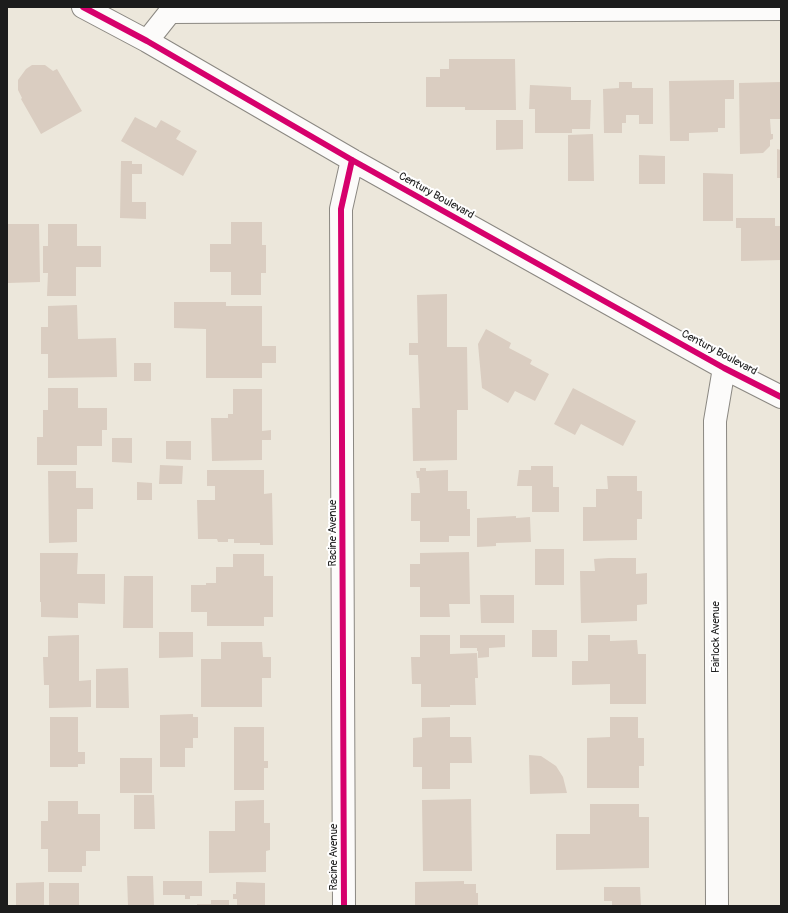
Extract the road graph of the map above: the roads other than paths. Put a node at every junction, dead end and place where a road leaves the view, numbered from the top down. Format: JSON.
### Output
{"nodes":[{"id":1,"x":84,"y":7,"type":"edge"},
{"id":2,"x":781,"y":9,"type":"edge"},
{"id":3,"x":170,"y":10,"type":"edge"},
{"id":4,"x":146,"y":41,"type":"junction"},
{"id":5,"x":352,"y":160,"type":"junction"},
{"id":6,"x":724,"y":368,"type":"junction"},
{"id":7,"x":781,"y":397,"type":"edge"},
{"id":8,"x":344,"y":906,"type":"edge"},
{"id":9,"x":716,"y":906,"type":"edge"}],
"edges":[{"from":1,"to":4,"type":"street","name":"Century Boulevard"},
{"from":2,"to":3,"type":"street"},
{"from":3,"to":4,"type":"street"},
{"from":4,"to":5,"type":"street","name":"Century Boulevard"},
{"from":5,"to":6,"type":"street","name":"Century Boulevard"},
{"from":5,"to":8,"type":"street","name":"Racine Avenue"},
{"from":6,"to":7,"type":"street","name":"Century Boulevard"},
{"from":6,"to":9,"type":"street","name":"Fairlock Avenue"}]}
